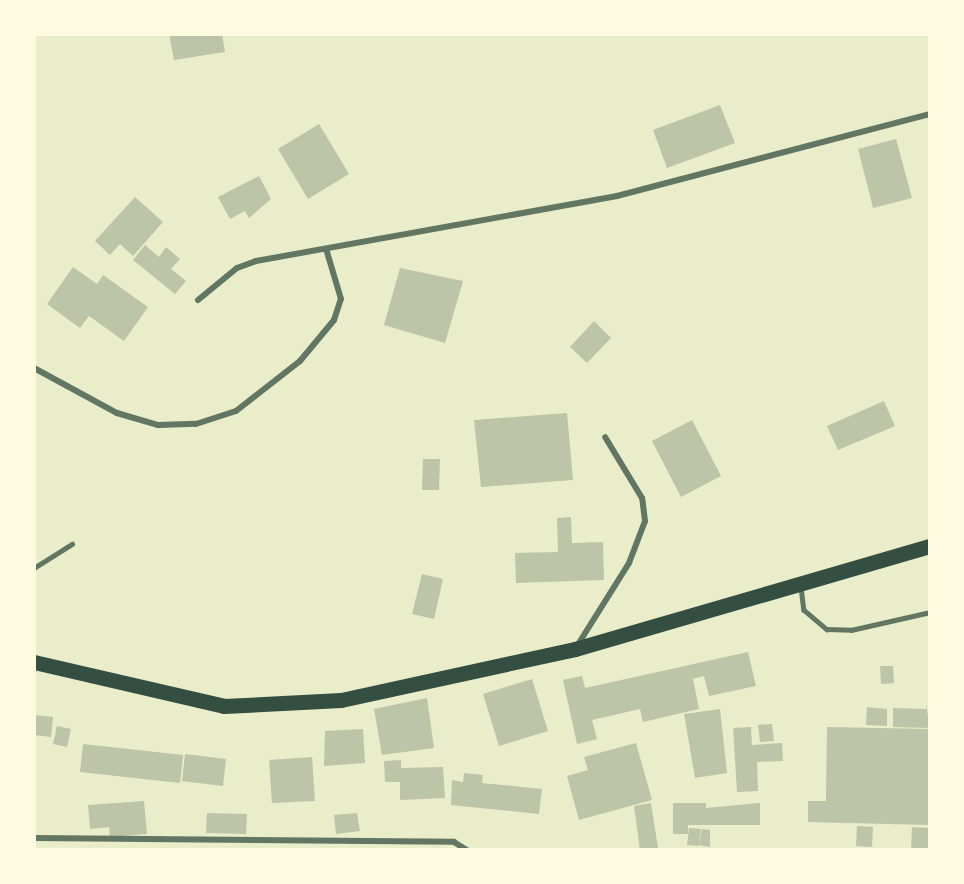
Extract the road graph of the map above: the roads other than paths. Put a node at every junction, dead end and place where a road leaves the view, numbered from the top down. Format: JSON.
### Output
{"nodes":[{"id":1,"x":930,"y":114,"type":"edge"},
{"id":2,"x":327,"y":252,"type":"junction"},
{"id":3,"x":198,"y":300,"type":"dead end"},
{"id":4,"x":34,"y":368,"type":"edge"},
{"id":5,"x":605,"y":437,"type":"dead end"},
{"id":6,"x":72,"y":544,"type":"dead end"},
{"id":7,"x":930,"y":546,"type":"edge"},
{"id":8,"x":34,"y":568,"type":"edge"},
{"id":9,"x":801,"y":586,"type":"junction"},
{"id":10,"x":930,"y":612,"type":"edge"},
{"id":11,"x":575,"y":649,"type":"junction"},
{"id":12,"x":35,"y":662,"type":"edge"},
{"id":13,"x":34,"y":838,"type":"edge"},
{"id":14,"x":467,"y":849,"type":"edge"}],
"edges":[{"from":1,"to":2,"type":"street"},
{"from":2,"to":3,"type":"street"},
{"from":2,"to":4,"type":"street"},
{"from":5,"to":11,"type":"street"},
{"from":6,"to":8,"type":"lane"},
{"from":7,"to":9,"type":"main road"},
{"from":9,"to":10,"type":"lane"},
{"from":9,"to":11,"type":"main road"},
{"from":11,"to":12,"type":"main road"},
{"from":13,"to":14,"type":"street"}]}
